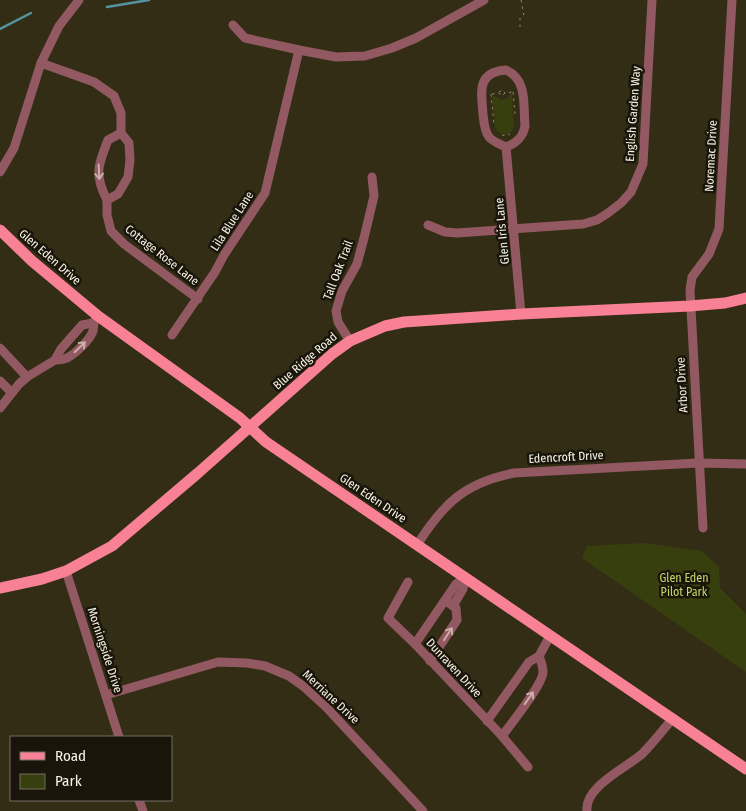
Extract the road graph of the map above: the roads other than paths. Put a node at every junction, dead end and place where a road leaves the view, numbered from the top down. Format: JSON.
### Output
{"nodes":[{"id":1,"x":80,"y":0,"type":"edge"},
{"id":2,"x":484,"y":0,"type":"edge"},
{"id":3,"x":652,"y":0,"type":"edge"},
{"id":4,"x":732,"y":0,"type":"edge"},
{"id":5,"x":233,"y":25,"type":"dead end"},
{"id":6,"x":299,"y":50,"type":"junction"},
{"id":7,"x":41,"y":63,"type":"junction"},
{"id":8,"x":120,"y":133,"type":"junction"},
{"id":9,"x":506,"y":147,"type":"junction"},
{"id":10,"x":0,"y":172,"type":"edge"},
{"id":11,"x":372,"y":177,"type":"dead end"},
{"id":12,"x":107,"y":200,"type":"junction"},
{"id":13,"x":428,"y":225,"type":"dead end"},
{"id":14,"x":514,"y":229,"type":"junction"},
{"id":15,"x":0,"y":230,"type":"edge"},
{"id":16,"x":746,"y":298,"type":"edge"},
{"id":17,"x":198,"y":299,"type":"junction"},
{"id":18,"x":690,"y":306,"type":"junction"},
{"id":19,"x":521,"y":314,"type":"junction"},
{"id":20,"x":96,"y":319,"type":"junction"},
{"id":21,"x":172,"y":335,"type":"dead end"},
{"id":22,"x":350,"y":341,"type":"junction"},
{"id":23,"x":0,"y":348,"type":"edge"},
{"id":24,"x":55,"y":360,"type":"junction"},
{"id":25,"x":27,"y":377,"type":"junction"},
{"id":26,"x":0,"y":381,"type":"edge"},
{"id":27,"x":11,"y":392,"type":"junction"},
{"id":28,"x":0,"y":408,"type":"edge"},
{"id":29,"x":250,"y":428,"type":"junction"},
{"id":30,"x":698,"y":463,"type":"junction"},
{"id":31,"x":746,"y":464,"type":"edge"},
{"id":32,"x":703,"y":528,"type":"dead end"},
{"id":33,"x":417,"y":545,"type":"junction"},
{"id":34,"x":66,"y":571,"type":"junction"},
{"id":35,"x":465,"y":578,"type":"junction"},
{"id":36,"x":408,"y":582,"type":"dead end"},
{"id":37,"x":0,"y":588,"type":"edge"},
{"id":38,"x":450,"y":603,"type":"junction"},
{"id":39,"x":550,"y":636,"type":"junction"},
{"id":40,"x":416,"y":644,"type":"junction"},
{"id":41,"x":539,"y":656,"type":"junction"},
{"id":42,"x":430,"y":661,"type":"junction"},
{"id":43,"x":106,"y":695,"type":"junction"},
{"id":44,"x":673,"y":718,"type":"junction"},
{"id":45,"x":487,"y":721,"type":"junction"},
{"id":46,"x":119,"y":736,"type":"edge"},
{"id":47,"x":502,"y":736,"type":"junction"},
{"id":48,"x":528,"y":767,"type":"dead end"},
{"id":49,"x":746,"y":769,"type":"edge"},
{"id":50,"x":423,"y":811,"type":"edge"},
{"id":51,"x":586,"y":811,"type":"edge"}],
"edges":[{"from":1,"to":7,"type":"street"},
{"from":2,"to":6,"type":"street"},
{"from":3,"to":14,"type":"street","name":"English Garden Way"},
{"from":4,"to":18,"type":"street","name":"Noremac Drive"},
{"from":5,"to":6,"type":"street"},
{"from":6,"to":17,"type":"street","name":"Lila Blue Lane"},
{"from":7,"to":8,"type":"street"},
{"from":7,"to":10,"type":"street"},
{"from":8,"to":12,"type":"street","name":"Cottage Rose Lane","one_way":true},
{"from":8,"to":12,"type":"street"},
{"from":9,"to":9,"type":"street"},
{"from":9,"to":14,"type":"street","name":"Glen Iris Lane"},
{"from":11,"to":22,"type":"street","name":"Tall Oak Trail"},
{"from":12,"to":17,"type":"street","name":"Cottage Rose Lane"},
{"from":13,"to":14,"type":"street","name":"English Garden Way"},
{"from":14,"to":19,"type":"street","name":"Glen Iris Lane"},
{"from":15,"to":20,"type":"main road","name":"Glen Eden Drive"},
{"from":16,"to":18,"type":"main road","name":"Blue Ridge Road"},
{"from":17,"to":21,"type":"street","name":"Lila Blue Lane"},
{"from":18,"to":19,"type":"main road","name":"Blue Ridge Road"},
{"from":18,"to":30,"type":"street","name":"Arbor Drive"},
{"from":19,"to":22,"type":"main road","name":"Blue Ridge Road"},
{"from":20,"to":24,"type":"street"},
{"from":24,"to":20,"type":"street","one_way":true},
{"from":20,"to":29,"type":"main road","name":"Glen Eden Drive"},
{"from":22,"to":29,"type":"main road","name":"Blue Ridge Road"},
{"from":23,"to":25,"type":"street"},
{"from":24,"to":25,"type":"street"},
{"from":25,"to":27,"type":"street"},
{"from":26,"to":27,"type":"street"},
{"from":27,"to":28,"type":"street"},
{"from":29,"to":33,"type":"main road","name":"Glen Eden Drive"},
{"from":29,"to":34,"type":"main road","name":"Blue Ridge Road"},
{"from":30,"to":31,"type":"street","name":"Edencroft Drive"},
{"from":30,"to":32,"type":"street","name":"Arbor Drive"},
{"from":30,"to":33,"type":"street","name":"Edencroft Drive"},
{"from":33,"to":35,"type":"main road","name":"Glen Eden Drive"},
{"from":34,"to":37,"type":"main road","name":"Blue Ridge Road"},
{"from":34,"to":43,"type":"street","name":"Morningside Drive"},
{"from":35,"to":38,"type":"street"},
{"from":35,"to":39,"type":"main road","name":"Glen Eden Drive"},
{"from":36,"to":40,"type":"street","name":"Dunraven Drive"},
{"from":38,"to":40,"type":"street"},
{"from":42,"to":38,"type":"street","one_way":true},
{"from":39,"to":41,"type":"street"},
{"from":39,"to":44,"type":"main road","name":"Glen Eden Drive"},
{"from":40,"to":42,"type":"street","name":"Dunraven Drive"},
{"from":41,"to":45,"type":"street"},
{"from":47,"to":41,"type":"street","one_way":true},
{"from":42,"to":45,"type":"street","name":"Dunraven Drive"},
{"from":43,"to":46,"type":"street","name":"Morningside Drive"},
{"from":43,"to":50,"type":"street","name":"Merriane Drive"},
{"from":44,"to":49,"type":"main road","name":"Glen Eden Drive"},
{"from":44,"to":51,"type":"street"},
{"from":45,"to":47,"type":"street","name":"Dunraven Drive"},
{"from":47,"to":48,"type":"street","name":"Dunraven Drive"}]}
